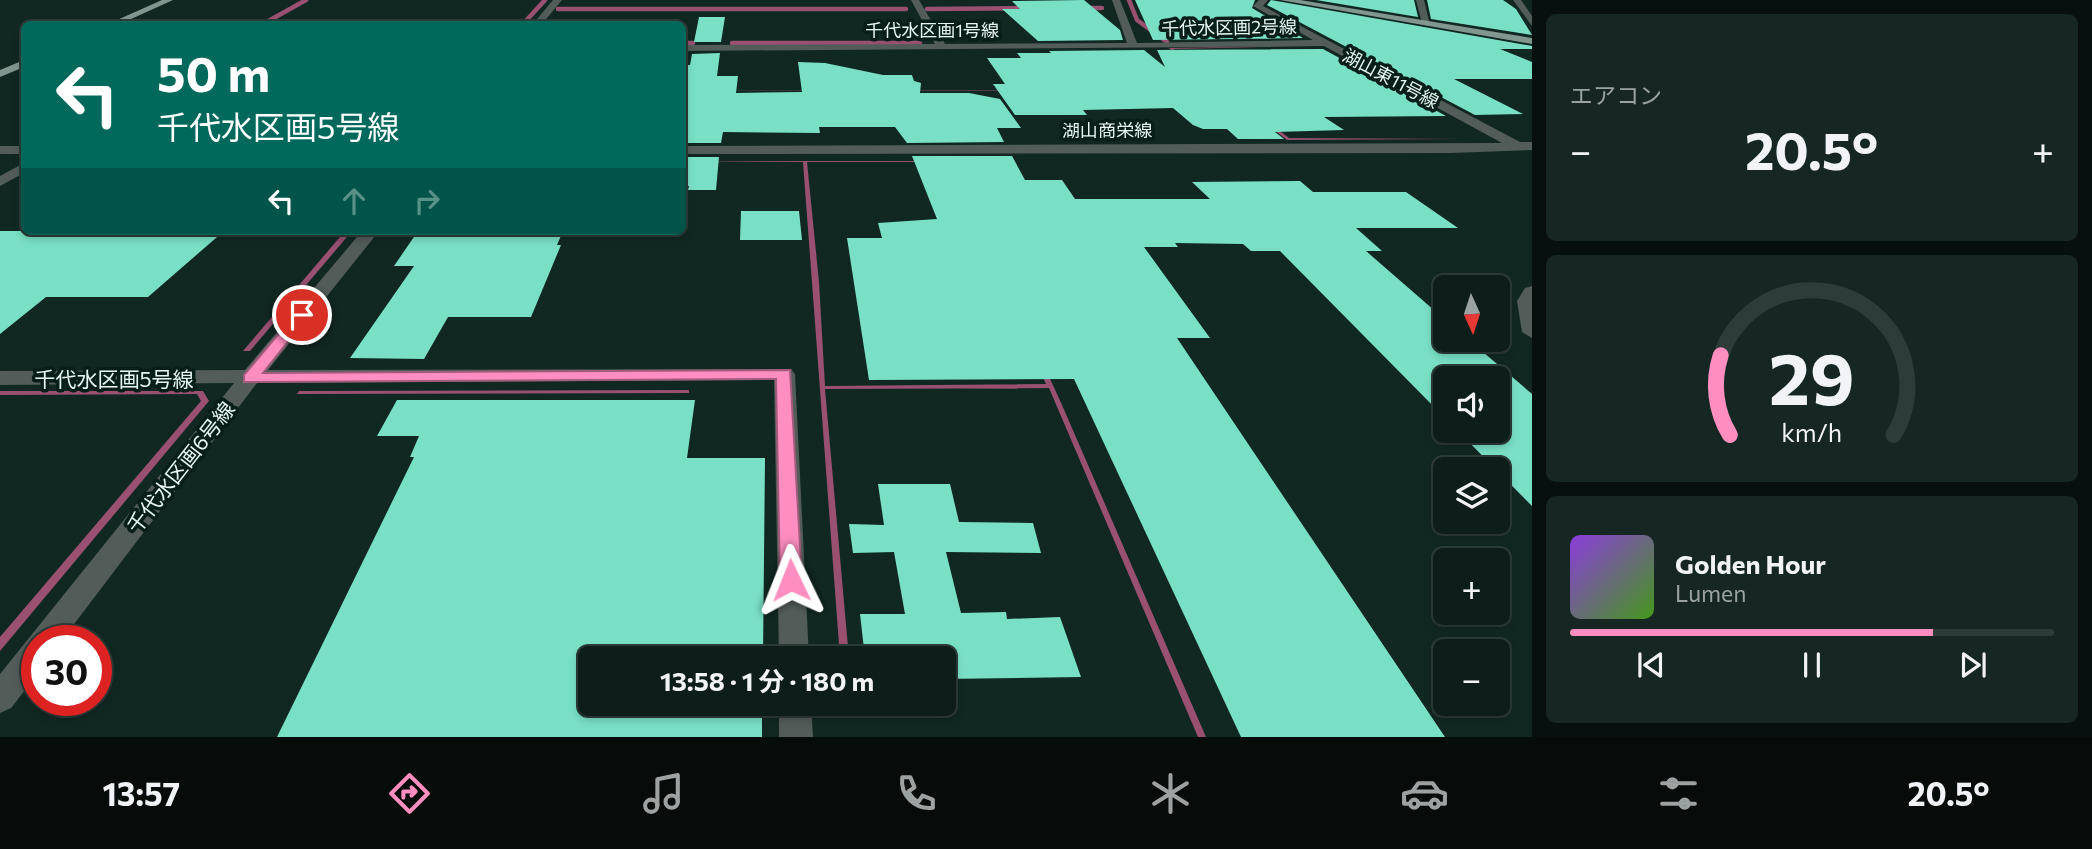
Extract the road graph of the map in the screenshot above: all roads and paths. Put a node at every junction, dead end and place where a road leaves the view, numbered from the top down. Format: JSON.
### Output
{"nodes":[{"id":1,"x":169,"y":0,"type":"edge"},
{"id":2,"x":558,"y":0,"type":"edge"},
{"id":3,"x":915,"y":0,"type":"edge"},
{"id":4,"x":1116,"y":0,"type":"edge"},
{"id":5,"x":1264,"y":0,"type":"edge"},
{"id":6,"x":1284,"y":0,"type":"edge"},
{"id":7,"x":1420,"y":0,"type":"edge"},
{"id":8,"x":1517,"y":0,"type":"edge"},
{"id":9,"x":120,"y":21,"type":"edge"},
{"id":10,"x":540,"y":21,"type":"edge"},
{"id":11,"x":1427,"y":23,"type":"junction"},
{"id":12,"x":1532,"y":23,"type":"edge"},
{"id":13,"x":1532,"y":41,"type":"edge"},
{"id":14,"x":1326,"y":43,"type":"junction"},
{"id":15,"x":1133,"y":46,"type":"junction"},
{"id":16,"x":686,"y":48,"type":"edge"},
{"id":17,"x":942,"y":48,"type":"junction"},
{"id":18,"x":21,"y":64,"type":"edge"},
{"id":19,"x":0,"y":74,"type":"edge"},
{"id":20,"x":1528,"y":149,"type":"edge"},
{"id":21,"x":0,"y":150,"type":"edge"},
{"id":22,"x":21,"y":150,"type":"edge"},
{"id":23,"x":686,"y":150,"type":"edge"},
{"id":24,"x":21,"y":169,"type":"edge"},
{"id":25,"x":0,"y":182,"type":"edge"},
{"id":26,"x":368,"y":235,"type":"edge"},
{"id":27,"x":1532,"y":292,"type":"edge"},
{"id":28,"x":1532,"y":332,"type":"edge"},
{"id":29,"x":0,"y":378,"type":"edge"},
{"id":30,"x":250,"y":378,"type":"junction"},
{"id":31,"x":57,"y":625,"type":"edge"},
{"id":32,"x":794,"y":646,"type":"edge"},
{"id":33,"x":21,"y":671,"type":"edge"},
{"id":34,"x":0,"y":698,"type":"edge"},
{"id":35,"x":795,"y":716,"type":"edge"},
{"id":36,"x":796,"y":737,"type":"edge"}],
"edges":[{"from":1,"to":9,"type":"main road"},
{"from":2,"to":10,"type":"street"},
{"from":3,"to":17,"type":"street"},
{"from":4,"to":15,"type":"street"},
{"from":5,"to":14,"type":"street","name":"湖山東11号線"},
{"from":6,"to":11,"type":"main road"},
{"from":7,"to":11,"type":"street"},
{"from":8,"to":12,"type":"street"},
{"from":11,"to":13,"type":"main road"},
{"from":14,"to":15,"type":"street","name":"千代水区画2号線"},
{"from":14,"to":20,"type":"street","name":"湖山東11号線"},
{"from":15,"to":17,"type":"street","name":"千代水区画1号線"},
{"from":16,"to":17,"type":"street","name":"千代水区画1号線"},
{"from":18,"to":19,"type":"main road"},
{"from":20,"to":23,"type":"street","name":"湖山商栄線"},
{"from":21,"to":22,"type":"street"},
{"from":24,"to":25,"type":"street"},
{"from":26,"to":30,"type":"street","name":"千代水区画6号線"},
{"from":27,"to":28,"type":"street"},
{"from":29,"to":30,"type":"street","name":"千代水区画5号線"},
{"from":30,"to":31,"type":"street","name":"千代水区画6号線"},
{"from":30,"to":32,"type":"street","name":"千代水区画5号線"},
{"from":33,"to":34,"type":"street"},
{"from":35,"to":36,"type":"street"}]}
